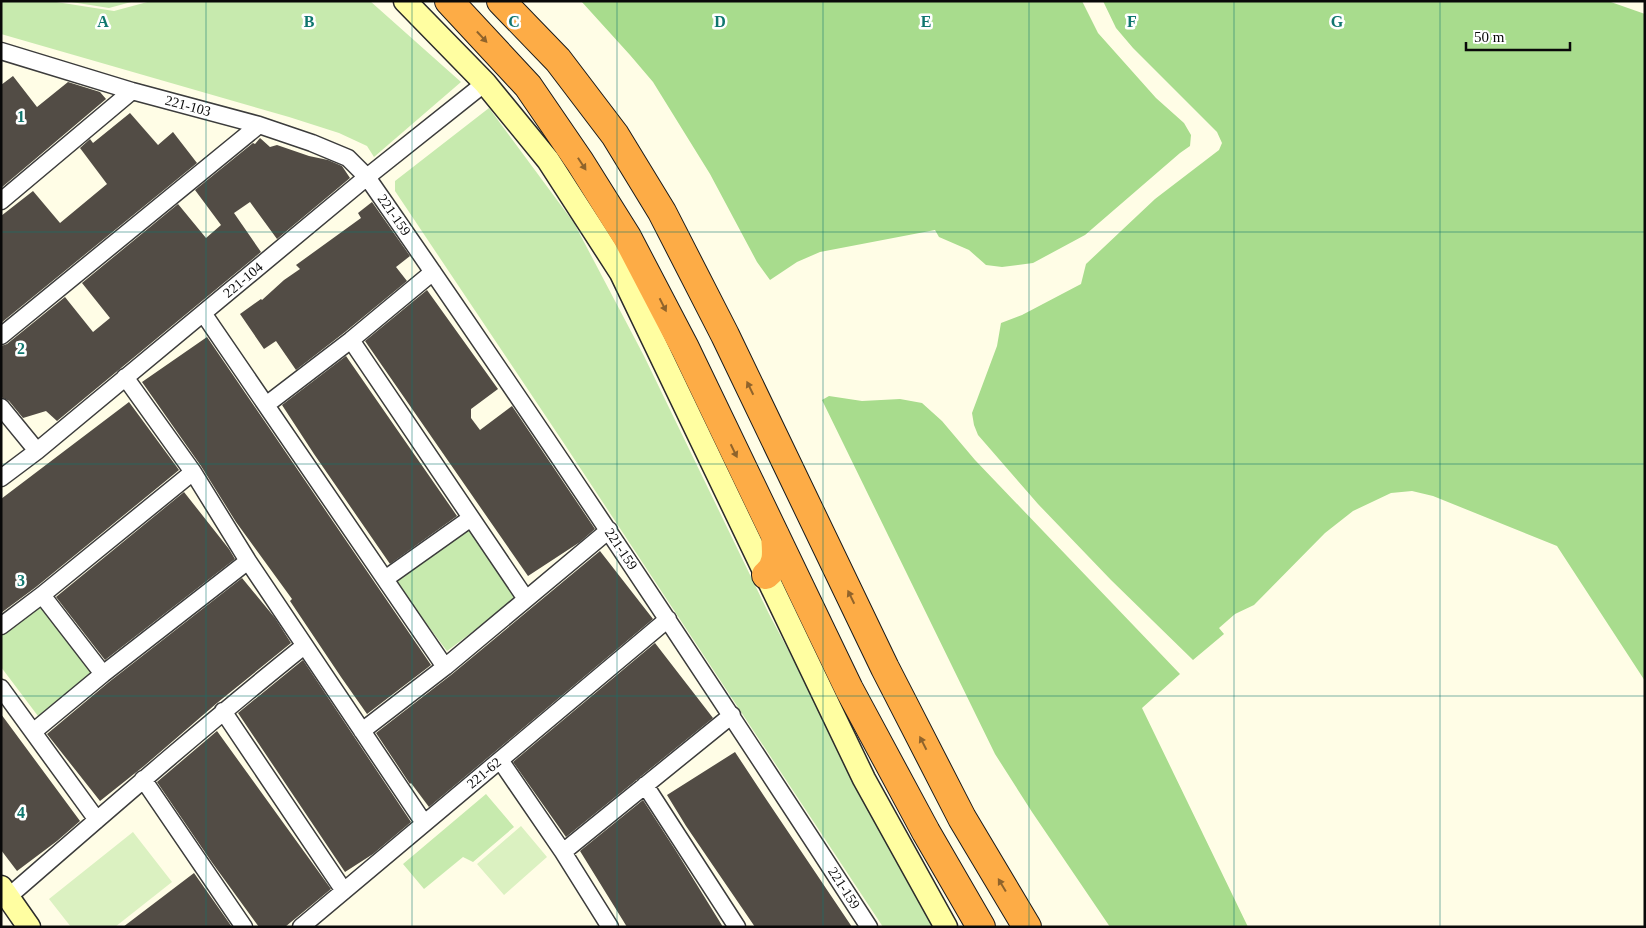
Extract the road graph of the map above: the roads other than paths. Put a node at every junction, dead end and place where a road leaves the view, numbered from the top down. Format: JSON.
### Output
{"nodes":[{"id":1,"x":405,"y":1,"type":"edge"},
{"id":2,"x":448,"y":1,"type":"edge"},
{"id":3,"x":501,"y":1,"type":"edge"},
{"id":4,"x":8,"y":53,"type":"edge"},
{"id":5,"x":1,"y":66,"type":"edge"},
{"id":6,"x":485,"y":82,"type":"junction"},
{"id":7,"x":132,"y":91,"type":"junction"},
{"id":8,"x":595,"y":108,"type":"junction"},
{"id":9,"x":552,"y":121,"type":"junction"},
{"id":10,"x":259,"y":125,"type":"junction"},
{"id":11,"x":367,"y":177,"type":"junction"},
{"id":12,"x":646,"y":186,"type":"junction"},
{"id":13,"x":1,"y":201,"type":"edge"},
{"id":14,"x":609,"y":207,"type":"junction"},
{"id":15,"x":434,"y":272,"type":"junction"},
{"id":16,"x":203,"y":313,"type":"junction"},
{"id":17,"x":1,"y":336,"type":"edge"},
{"id":18,"x":351,"y":340,"type":"junction"},
{"id":19,"x":126,"y":377,"type":"junction"},
{"id":20,"x":266,"y":405,"type":"junction"},
{"id":21,"x":1,"y":407,"type":"edge"},
{"id":22,"x":36,"y":451,"type":"junction"},
{"id":23,"x":193,"y":472,"type":"junction"},
{"id":24,"x":1,"y":478,"type":"edge"},
{"id":25,"x":471,"y":518,"type":"junction"},
{"id":26,"x":609,"y":530,"type":"junction"},
{"id":27,"x":775,"y":535,"type":"junction"},
{"id":28,"x":248,"y":561,"type":"junction"},
{"id":29,"x":766,"y":575,"type":"junction"},
{"id":30,"x":385,"y":579,"type":"junction"},
{"id":31,"x":42,"y":595,"type":"junction"},
{"id":32,"x":526,"y":599,"type":"junction"},
{"id":33,"x":668,"y":619,"type":"junction"},
{"id":34,"x":1,"y":626,"type":"edge"},
{"id":35,"x":304,"y":646,"type":"junction"},
{"id":36,"x":445,"y":667,"type":"junction"},
{"id":37,"x":103,"y":674,"type":"junction"},
{"id":38,"x":1,"y":688,"type":"edge"},
{"id":39,"x":223,"y":711,"type":"junction"},
{"id":40,"x":732,"y":715,"type":"junction"},
{"id":41,"x":362,"y":731,"type":"junction"},
{"id":42,"x":33,"y":732,"type":"junction"},
{"id":43,"x":500,"y":760,"type":"junction"},
{"id":44,"x":143,"y":778,"type":"junction"},
{"id":45,"x":645,"y":785,"type":"junction"},
{"id":46,"x":97,"y":820,"type":"junction"},
{"id":47,"x":424,"y":823,"type":"junction"},
{"id":48,"x":563,"y":852,"type":"junction"},
{"id":49,"x":344,"y":891,"type":"junction"},
{"id":50,"x":5,"y":892,"type":"edge"},
{"id":51,"x":29,"y":927,"type":"edge"},
{"id":52,"x":244,"y":927,"type":"edge"},
{"id":53,"x":301,"y":927,"type":"edge"},
{"id":54,"x":610,"y":927,"type":"edge"},
{"id":55,"x":737,"y":927,"type":"edge"},
{"id":56,"x":869,"y":927,"type":"edge"},
{"id":57,"x":946,"y":927,"type":"edge"},
{"id":58,"x":981,"y":927,"type":"edge"},
{"id":59,"x":1027,"y":927,"type":"edge"}],
"edges":[{"from":1,"to":6,"type":"main road"},
{"from":2,"to":9,"type":"highway","one_way":true},
{"from":3,"to":8,"type":"highway"},
{"from":4,"to":5,"type":"street"},
{"from":4,"to":7,"type":"street","name":"221-103"},
{"from":6,"to":11,"type":"street","name":"221-104"},
{"from":6,"to":29,"type":"main road"},
{"from":7,"to":10,"type":"street","name":"221-103"},
{"from":7,"to":13,"type":"street"},
{"from":8,"to":9,"type":"highway"},
{"from":8,"to":12,"type":"highway"},
{"from":9,"to":14,"type":"highway","one_way":true},
{"from":10,"to":11,"type":"street","name":"221-103"},
{"from":10,"to":17,"type":"street"},
{"from":11,"to":15,"type":"street","name":"221-159"},
{"from":11,"to":16,"type":"street","name":"221-104"},
{"from":12,"to":14,"type":"highway"},
{"from":59,"to":12,"type":"highway","one_way":true},
{"from":14,"to":27,"type":"highway","one_way":true},
{"from":15,"to":18,"type":"street"},
{"from":15,"to":26,"type":"street","name":"221-159"},
{"from":16,"to":19,"type":"street","name":"221-104"},
{"from":16,"to":20,"type":"street"},
{"from":18,"to":20,"type":"street"},
{"from":18,"to":25,"type":"street"},
{"from":19,"to":22,"type":"street","name":"221-104"},
{"from":19,"to":23,"type":"street"},
{"from":20,"to":30,"type":"street"},
{"from":21,"to":22,"type":"street"},
{"from":22,"to":24,"type":"street","name":"221-104"},
{"from":23,"to":28,"type":"street"},
{"from":23,"to":31,"type":"street"},
{"from":25,"to":30,"type":"street"},
{"from":25,"to":32,"type":"street"},
{"from":26,"to":32,"type":"street"},
{"from":26,"to":33,"type":"street","name":"221-159"},
{"from":27,"to":29,"type":"highway"},
{"from":27,"to":58,"type":"highway"},
{"from":28,"to":35,"type":"street"},
{"from":28,"to":37,"type":"street"},
{"from":29,"to":57,"type":"main road"},
{"from":30,"to":36,"type":"street"},
{"from":31,"to":34,"type":"street"},
{"from":31,"to":37,"type":"street"},
{"from":32,"to":36,"type":"street"},
{"from":33,"to":40,"type":"street","name":"221-159"},
{"from":33,"to":43,"type":"street","name":"221-62"},
{"from":35,"to":39,"type":"street"},
{"from":35,"to":41,"type":"street"},
{"from":36,"to":41,"type":"street"},
{"from":37,"to":42,"type":"street"},
{"from":38,"to":42,"type":"street"},
{"from":39,"to":44,"type":"street"},
{"from":39,"to":49,"type":"street"},
{"from":40,"to":45,"type":"street"},
{"from":40,"to":56,"type":"street","name":"221-159"},
{"from":41,"to":47,"type":"street"},
{"from":42,"to":46,"type":"street"},
{"from":43,"to":47,"type":"street","name":"221-62"},
{"from":43,"to":48,"type":"street"},
{"from":44,"to":46,"type":"street"},
{"from":44,"to":52,"type":"street"},
{"from":45,"to":48,"type":"street"},
{"from":45,"to":55,"type":"street"},
{"from":46,"to":50,"type":"street"},
{"from":47,"to":49,"type":"street","name":"221-62"},
{"from":48,"to":54,"type":"street"},
{"from":49,"to":53,"type":"street","name":"221-62"},
{"from":50,"to":51,"type":"main road"}]}
